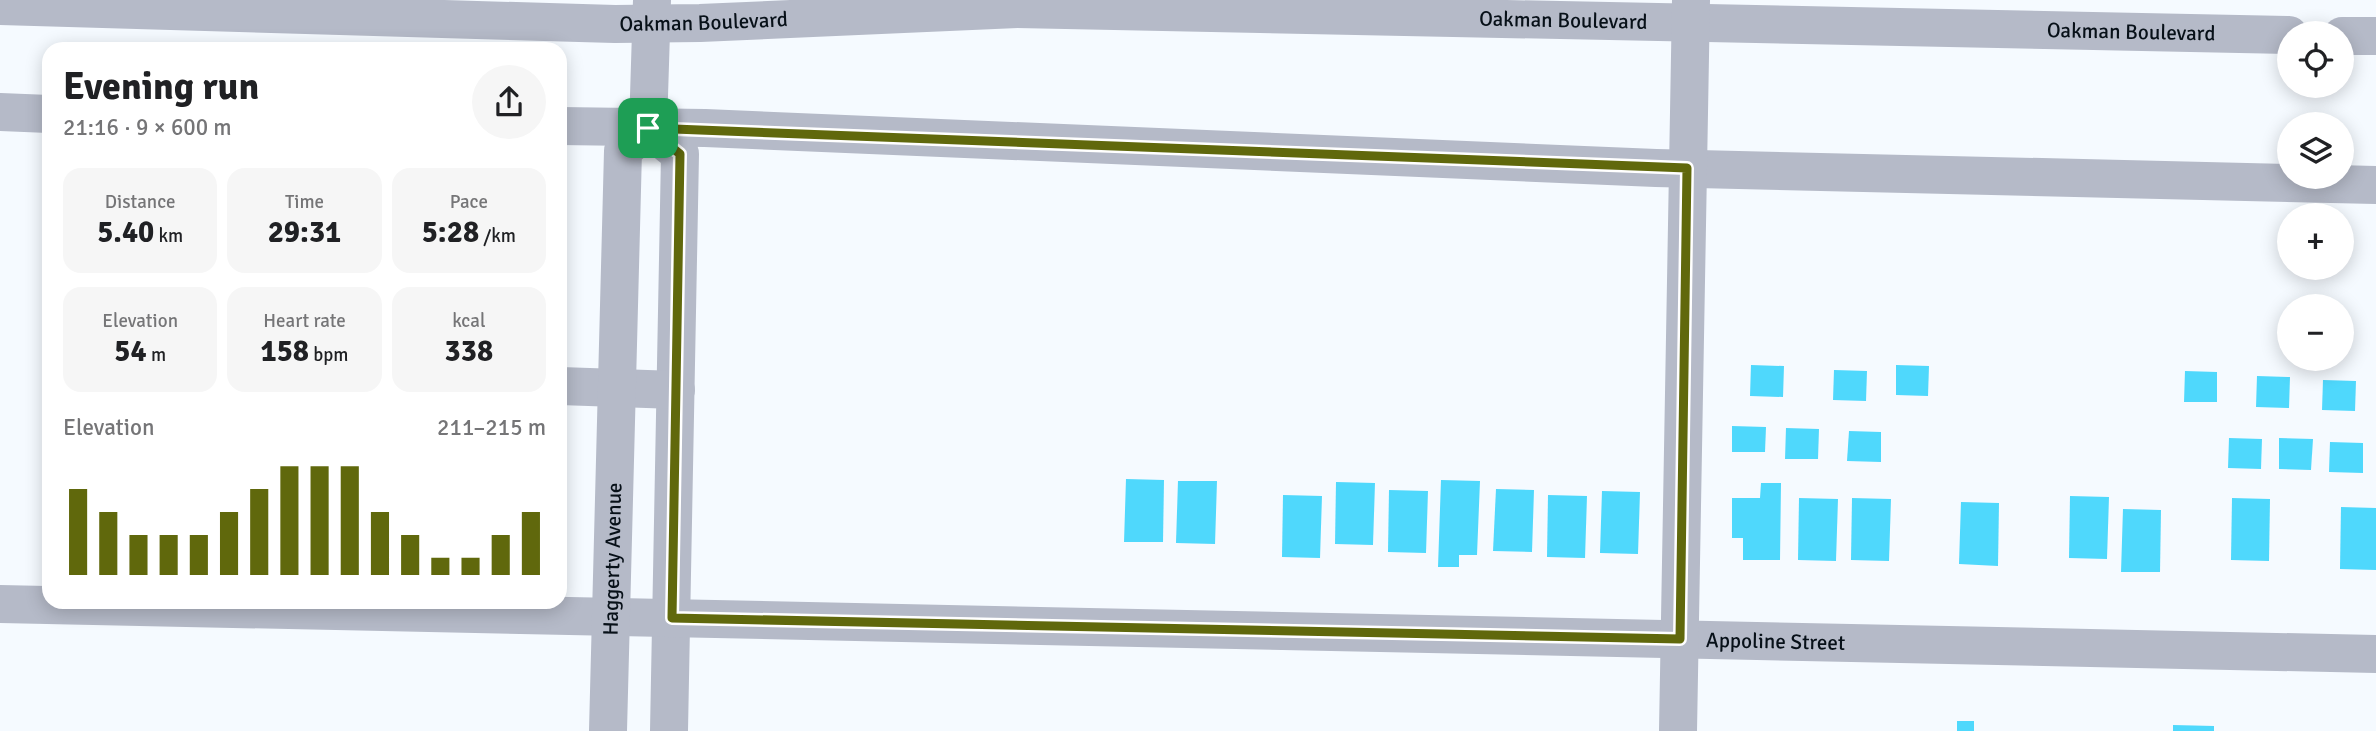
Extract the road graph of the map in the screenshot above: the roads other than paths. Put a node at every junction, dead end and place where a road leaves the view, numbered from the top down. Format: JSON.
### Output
{"nodes":[{"id":1,"x":0,"y":6,"type":"edge"},
{"id":2,"x":652,"y":11,"type":"edge"},
{"id":3,"x":1691,"y":12,"type":"edge"},
{"id":4,"x":2277,"y":35,"type":"edge"},
{"id":5,"x":2354,"y":36,"type":"edge"},
{"id":6,"x":2376,"y":36,"type":"edge"},
{"id":7,"x":0,"y":112,"type":"edge"},
{"id":8,"x":42,"y":114,"type":"edge"},
{"id":9,"x":567,"y":126,"type":"edge"},
{"id":10,"x":648,"y":128,"type":"junction"},
{"id":11,"x":1687,"y":168,"type":"junction"},
{"id":12,"x":2376,"y":185,"type":"edge"},
{"id":13,"x":567,"y":386,"type":"edge"},
{"id":14,"x":618,"y":387,"type":"junction"},
{"id":15,"x":676,"y":390,"type":"junction"},
{"id":16,"x":0,"y":604,"type":"edge"},
{"id":17,"x":42,"y":605,"type":"edge"},
{"id":18,"x":235,"y":609,"type":"edge"},
{"id":19,"x":612,"y":617,"type":"junction"},
{"id":20,"x":672,"y":618,"type":"junction"},
{"id":21,"x":1680,"y":639,"type":"junction"},
{"id":22,"x":2376,"y":654,"type":"edge"},
{"id":23,"x":608,"y":731,"type":"edge"},
{"id":24,"x":669,"y":731,"type":"edge"},
{"id":25,"x":1678,"y":731,"type":"edge"}],
"edges":[{"from":1,"to":2,"type":"street","name":"Oakman Boulevard"},
{"from":2,"to":3,"type":"street","name":"Oakman Boulevard"},
{"from":2,"to":10,"type":"street"},
{"from":3,"to":4,"type":"street","name":"Oakman Boulevard"},
{"from":3,"to":11,"type":"street"},
{"from":5,"to":6,"type":"street"},
{"from":7,"to":8,"type":"street"},
{"from":9,"to":10,"type":"street"},
{"from":10,"to":11,"type":"street"},
{"from":10,"to":14,"type":"street","name":"Haggerty Avenue"},
{"from":10,"to":15,"type":"street"},
{"from":11,"to":12,"type":"street"},
{"from":11,"to":21,"type":"street"},
{"from":13,"to":14,"type":"street"},
{"from":14,"to":15,"type":"street"},
{"from":14,"to":19,"type":"street","name":"Haggerty Avenue"},
{"from":15,"to":20,"type":"street"},
{"from":16,"to":17,"type":"street","name":"Appoline Street"},
{"from":18,"to":19,"type":"street","name":"Appoline Street"},
{"from":19,"to":20,"type":"street","name":"Appoline Street"},
{"from":19,"to":23,"type":"street","name":"Haggerty Avenue"},
{"from":20,"to":21,"type":"street","name":"Appoline Street"},
{"from":20,"to":24,"type":"street"},
{"from":21,"to":22,"type":"street","name":"Appoline Street"},
{"from":21,"to":25,"type":"street"}]}
